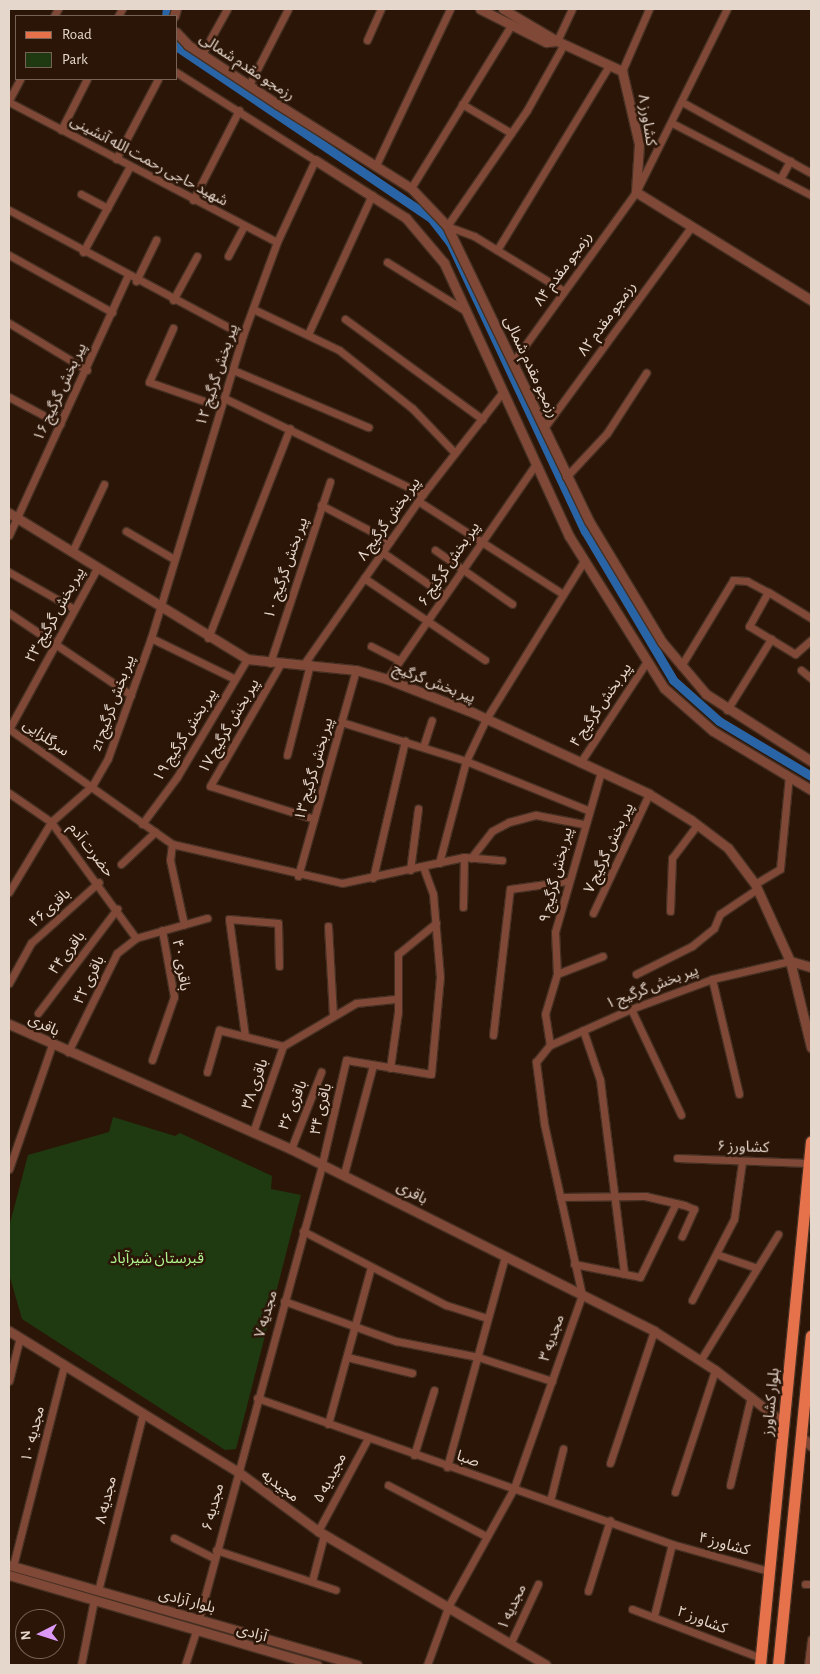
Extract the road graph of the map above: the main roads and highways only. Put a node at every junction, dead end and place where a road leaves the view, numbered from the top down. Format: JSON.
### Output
{"nodes":[{"id":1,"x":811,"y":1141,"type":"edge"},
{"id":2,"x":811,"y":1336,"type":"edge"},
{"id":3,"x":786,"y":1585,"type":"junction"},
{"id":4,"x":763,"y":1663,"type":"edge"},
{"id":5,"x":773,"y":1665,"type":"edge"},
{"id":6,"x":778,"y":1665,"type":"edge"}],
"edges":[{"from":1,"to":4,"type":"main road","name":"بلوار کشاورز"},
{"from":2,"to":3,"type":"main road"},
{"from":3,"to":5,"type":"main road"},
{"from":3,"to":6,"type":"main road"}]}
